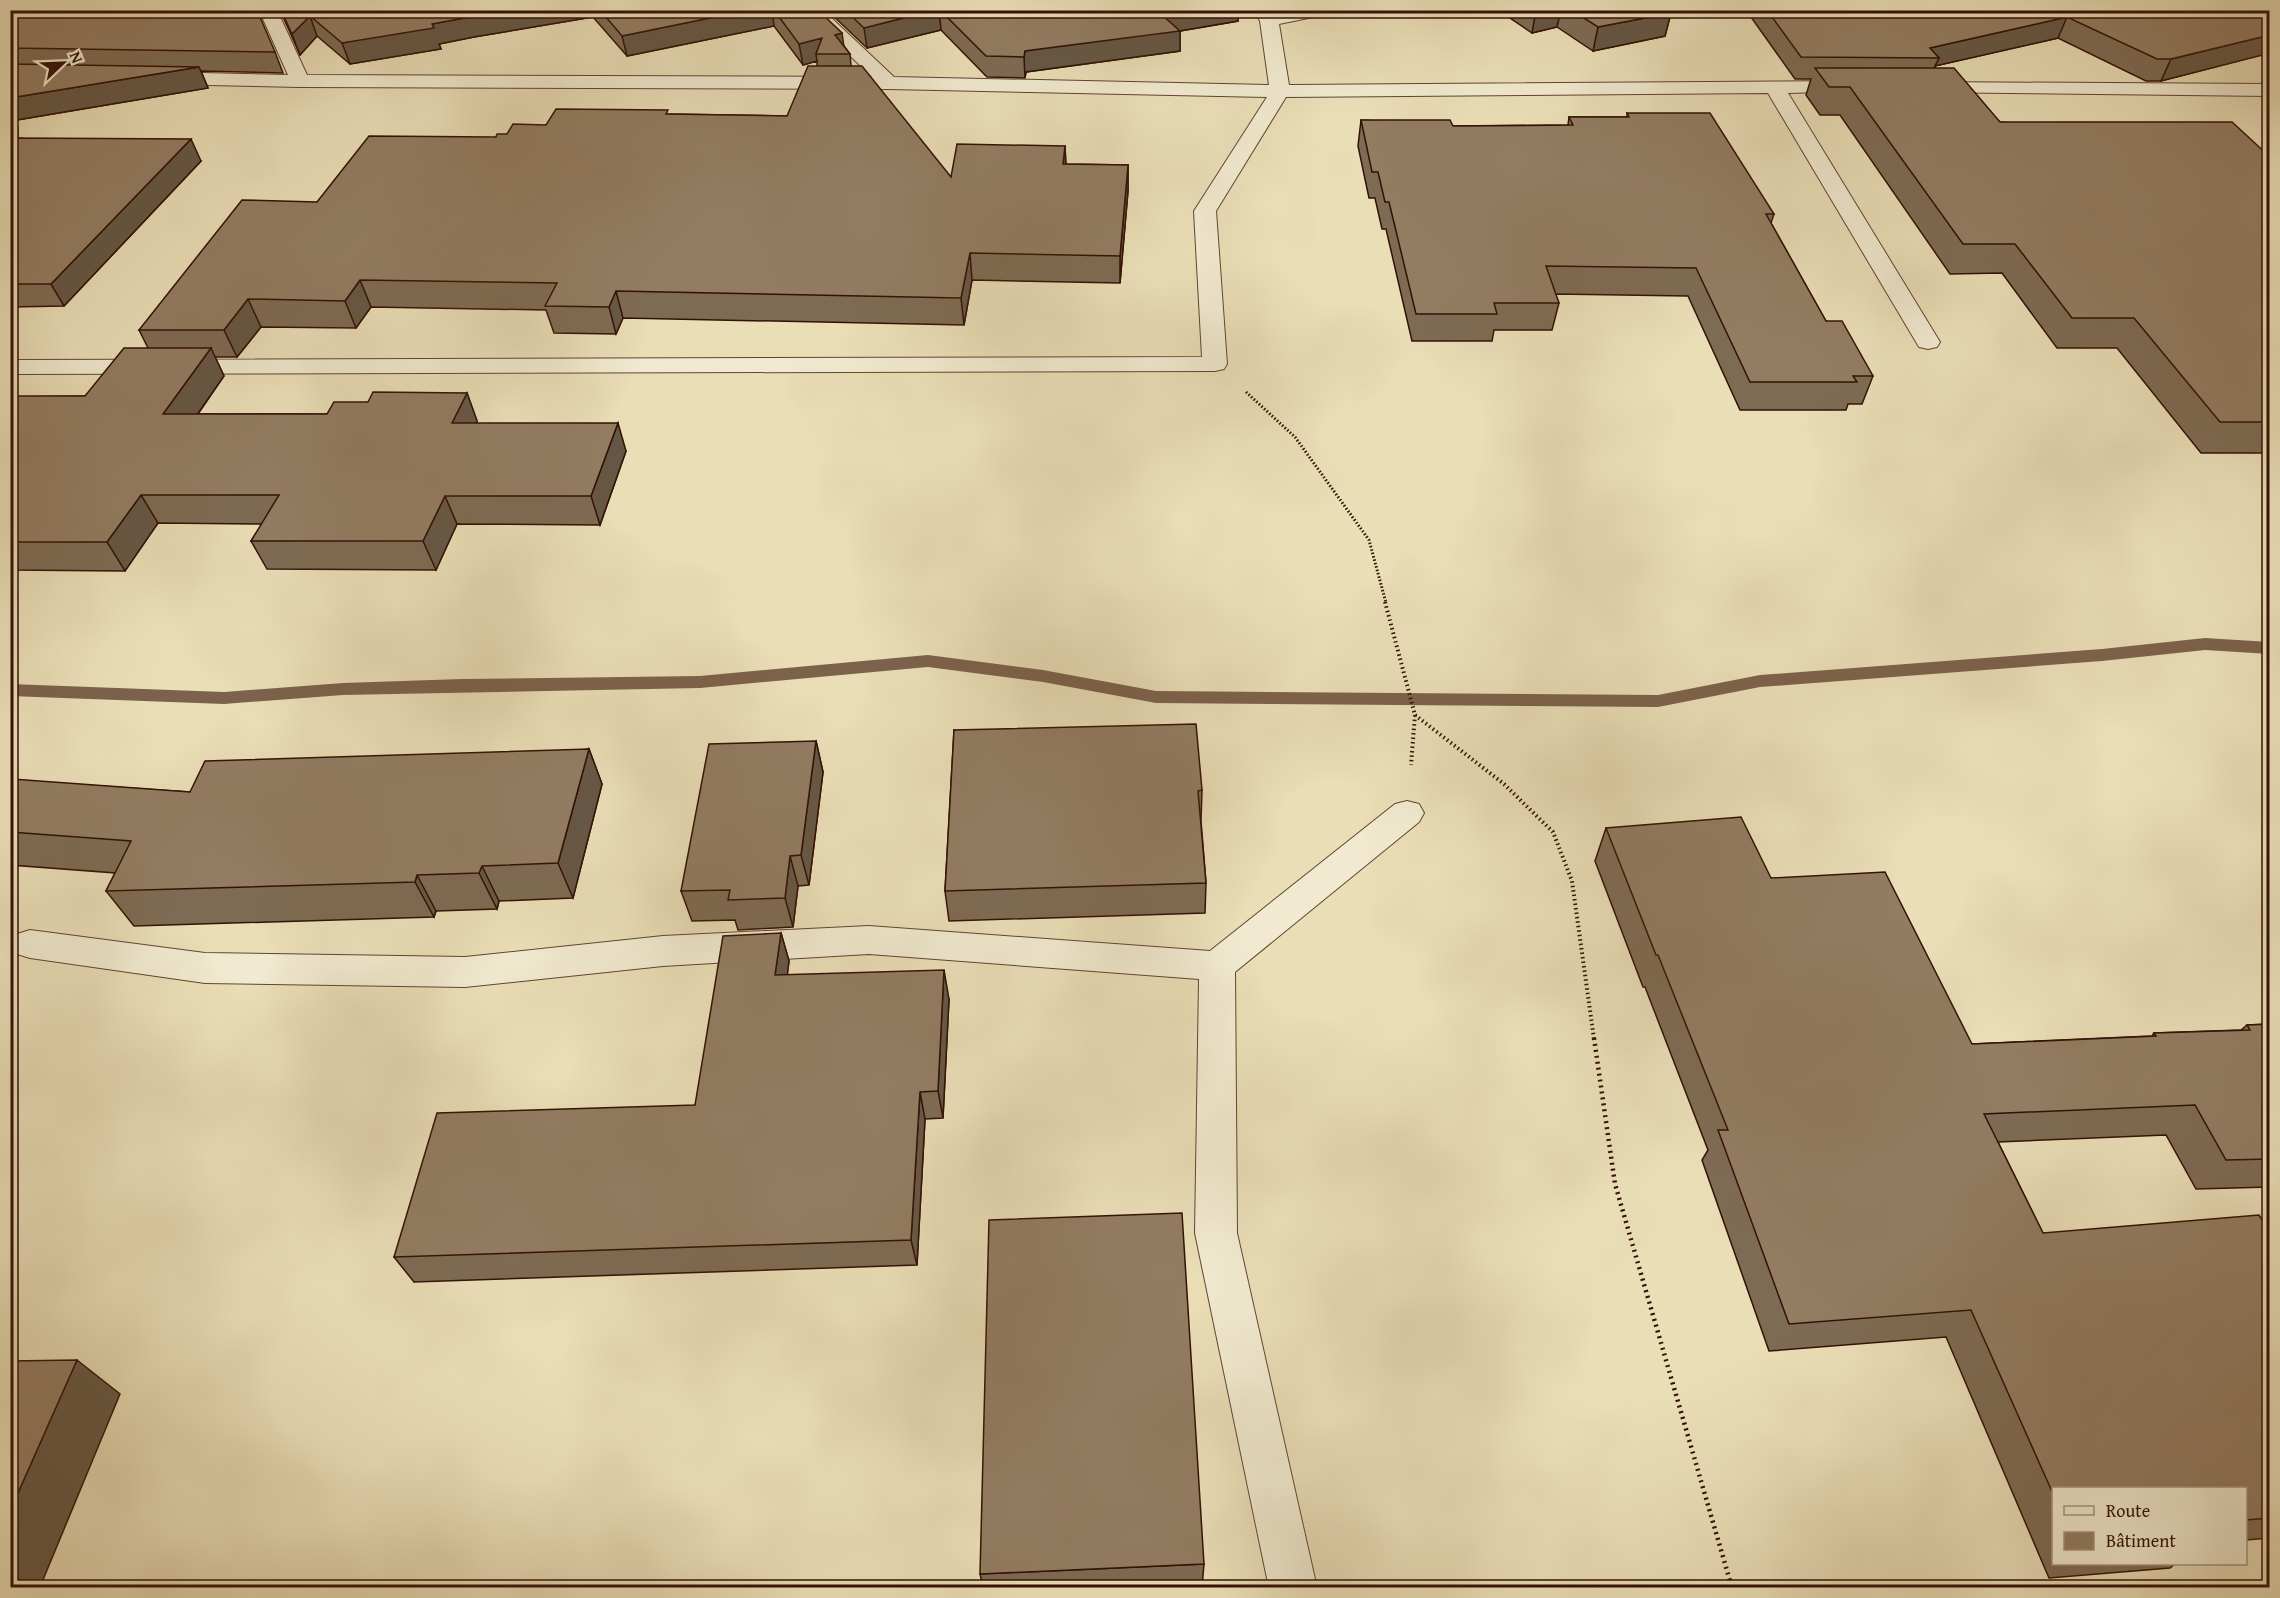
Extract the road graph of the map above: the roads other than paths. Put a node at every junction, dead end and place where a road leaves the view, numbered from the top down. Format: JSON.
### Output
{"nodes":[{"id":1,"x":268,"y":10,"type":"edge"},
{"id":2,"x":812,"y":10,"type":"edge"},
{"id":3,"x":1322,"y":10,"type":"edge"},
{"id":4,"x":1265,"y":16,"type":"edge"},
{"id":5,"x":139,"y":78,"type":"edge"},
{"id":6,"x":300,"y":81,"type":"junction"},
{"id":7,"x":889,"y":83,"type":"junction"},
{"id":8,"x":1774,"y":87,"type":"junction"},
{"id":9,"x":1868,"y":88,"type":"edge"},
{"id":10,"x":1904,"y":88,"type":"edge"},
{"id":11,"x":2270,"y":90,"type":"edge"},
{"id":12,"x":1280,"y":91,"type":"junction"},
{"id":13,"x":1928,"y":342,"type":"dead end"},
{"id":14,"x":10,"y":368,"type":"edge"},
{"id":15,"x":1407,"y":813,"type":"road end"},
{"id":16,"x":30,"y":944,"type":"dead end"},
{"id":17,"x":1217,"y":966,"type":"junction"},
{"id":18,"x":1293,"y":1587,"type":"edge"}],
"edges":[{"from":1,"to":6,"type":"street"},
{"from":2,"to":7,"type":"street"},
{"from":3,"to":4,"type":"street"},
{"from":4,"to":12,"type":"street"},
{"from":5,"to":6,"type":"street"},
{"from":6,"to":7,"type":"street"},
{"from":7,"to":12,"type":"street"},
{"from":8,"to":9,"type":"street"},
{"from":8,"to":12,"type":"street"},
{"from":8,"to":13,"type":"street"},
{"from":10,"to":11,"type":"street"},
{"from":12,"to":14,"type":"street"},
{"from":15,"to":17,"type":"street"},
{"from":16,"to":17,"type":"street"},
{"from":17,"to":18,"type":"street"}]}
